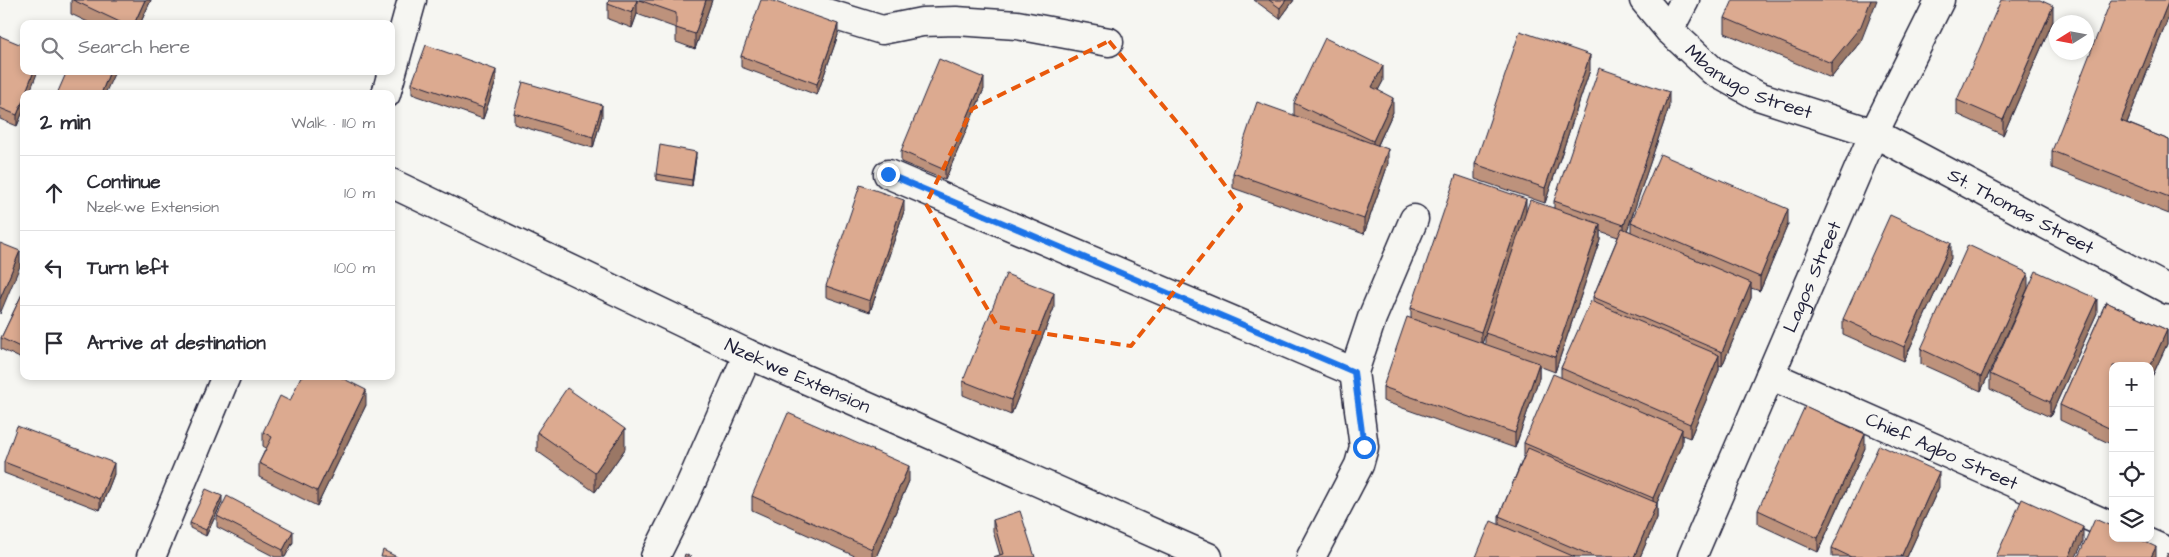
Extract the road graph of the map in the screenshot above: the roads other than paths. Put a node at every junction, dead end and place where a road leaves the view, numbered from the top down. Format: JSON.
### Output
{"nodes":[{"id":1,"x":412,"y":0,"type":"edge"},
{"id":2,"x":784,"y":0,"type":"edge"},
{"id":3,"x":1644,"y":0,"type":"edge"},
{"id":4,"x":1685,"y":0,"type":"edge"},
{"id":5,"x":1940,"y":0,"type":"edge"},
{"id":6,"x":1669,"y":30,"type":"junction"},
{"id":7,"x":1109,"y":42,"type":"dead end"},
{"id":8,"x":395,"y":61,"type":"edge"},
{"id":9,"x":391,"y":75,"type":"edge"},
{"id":10,"x":387,"y":90,"type":"edge"},
{"id":11,"x":1874,"y":133,"type":"junction"},
{"id":12,"x":888,"y":174,"type":"dead end"},
{"id":13,"x":395,"y":184,"type":"edge"},
{"id":14,"x":1414,"y":219,"type":"dead end"},
{"id":15,"x":2169,"y":290,"type":"edge"},
{"id":16,"x":748,"y":354,"type":"junction"},
{"id":17,"x":1354,"y":372,"type":"junction"},
{"id":18,"x":1770,"y":375,"type":"junction"},
{"id":19,"x":224,"y":380,"type":"edge"},
{"id":20,"x":2109,"y":525,"type":"edge"},
{"id":21,"x":2146,"y":542,"type":"edge"},
{"id":22,"x":2169,"y":552,"type":"edge"},
{"id":23,"x":151,"y":557,"type":"edge"},
{"id":24,"x":655,"y":557,"type":"edge"},
{"id":25,"x":1208,"y":557,"type":"edge"},
{"id":26,"x":1311,"y":557,"type":"edge"},
{"id":27,"x":1692,"y":557,"type":"edge"}],
"edges":[{"from":1,"to":8,"type":"street"},
{"from":2,"to":7,"type":"street"},
{"from":3,"to":6,"type":"street","name":"Mbanugo Street"},
{"from":4,"to":6,"type":"street"},
{"from":5,"to":11,"type":"street","name":"Lagos Street"},
{"from":6,"to":11,"type":"street","name":"Mbanugo Street"},
{"from":9,"to":10,"type":"street"},
{"from":11,"to":15,"type":"street","name":"St. Thomas Street"},
{"from":11,"to":18,"type":"street","name":"Lagos Street"},
{"from":12,"to":17,"type":"street"},
{"from":13,"to":16,"type":"street","name":"Nzekwe Extension"},
{"from":14,"to":17,"type":"street"},
{"from":16,"to":24,"type":"street"},
{"from":16,"to":25,"type":"street","name":"Nzekwe Extension"},
{"from":17,"to":26,"type":"street"},
{"from":18,"to":20,"type":"street","name":"Chief Agbo Street"},
{"from":18,"to":27,"type":"street","name":"Lagos Street"},
{"from":19,"to":23,"type":"street"},
{"from":21,"to":22,"type":"street"}]}
